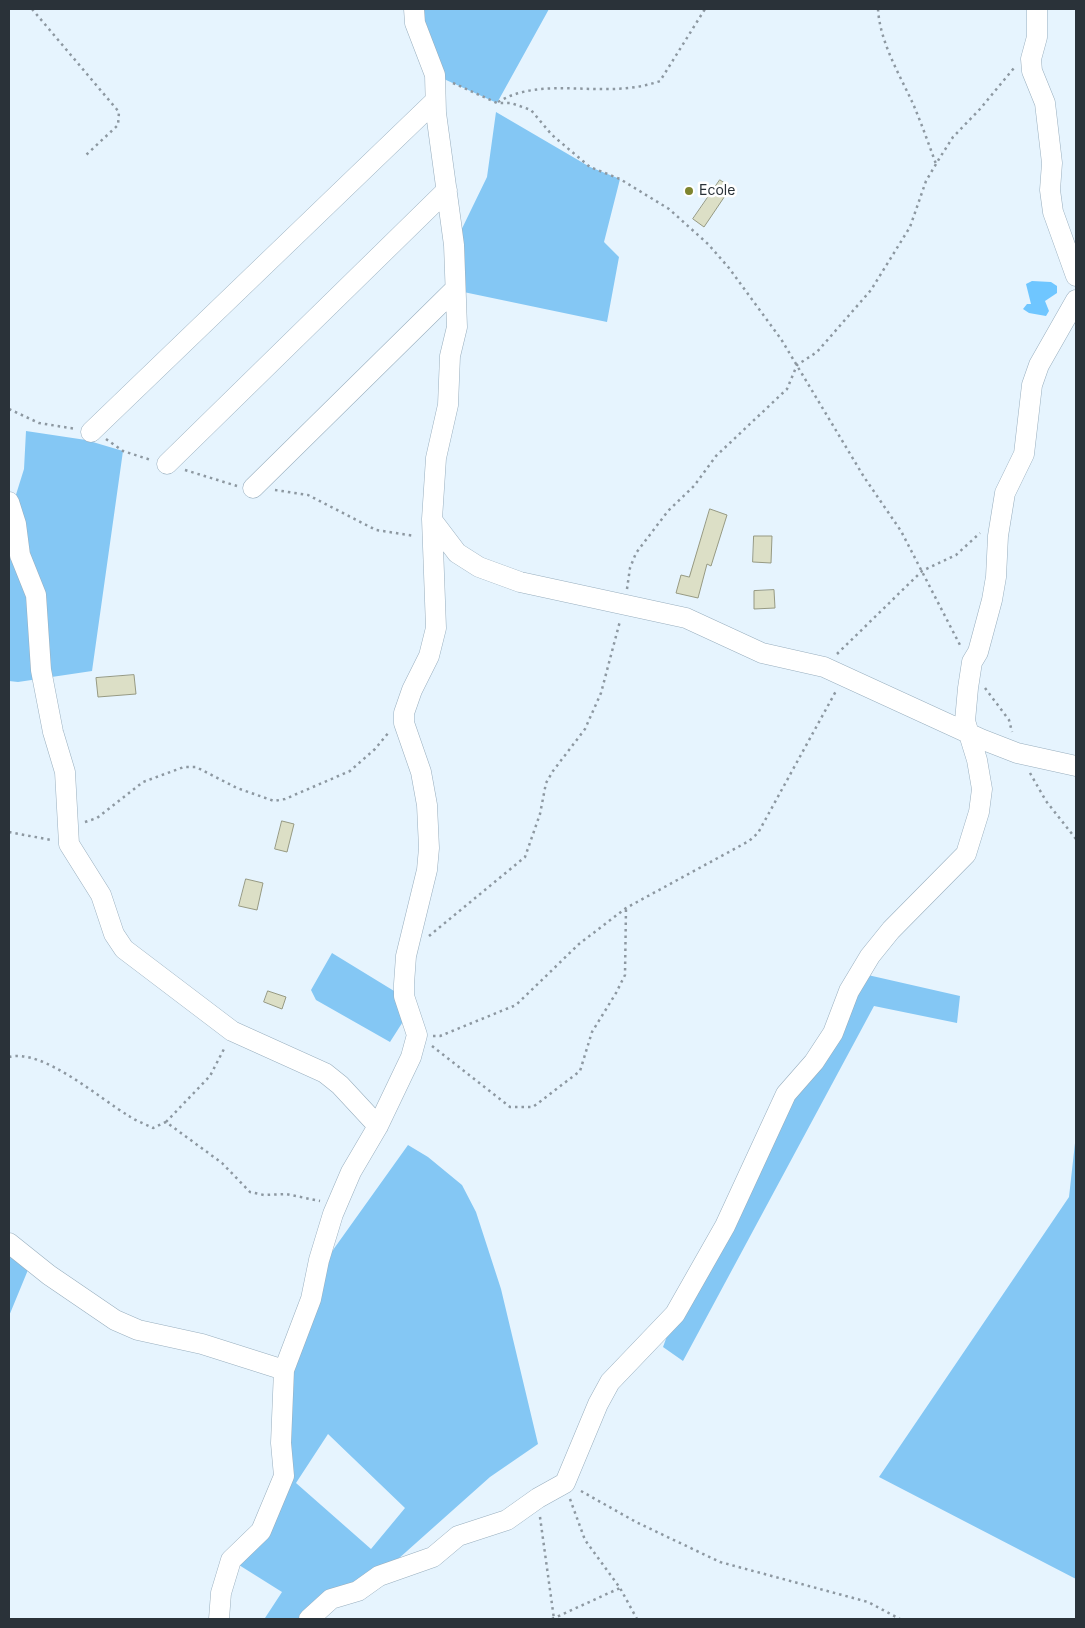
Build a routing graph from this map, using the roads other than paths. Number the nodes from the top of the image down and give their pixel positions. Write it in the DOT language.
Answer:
graph roads {
  1 [pos="414,9"];
  2 [pos="1037,9"];
  3 [pos="435,101"];
  4 [pos="447,190"];
  5 [pos="1076,276"];
  6 [pos="454,290"];
  7 [pos="1076,300"];
  8 [pos="91,432"];
  9 [pos="167,464"];
  10 [pos="253,488"];
  11 [pos="9,502"];
  12 [pos="433,529"];
  13 [pos="968,734"];
  14 [pos="1076,766"];
  15 [pos="378,1126"];
  16 [pos="9,1243"];
  17 [pos="284,1370"];
  18 [pos="219,1619"];
  19 [pos="309,1619"];
  1 -- 3 [label="street"];
  2 -- 5 [label="street"];
  3 -- 4 [label="street"];
  3 -- 8 [label="street"];
  4 -- 6 [label="street"];
  4 -- 9 [label="street"];
  6 -- 10 [label="street"];
  6 -- 12 [label="street"];
  7 -- 13 [label="street"];
  11 -- 15 [label="street"];
  12 -- 13 [label="street"];
  12 -- 15 [label="street"];
  13 -- 14 [label="street"];
  13 -- 19 [label="street"];
  15 -- 17 [label="street"];
  16 -- 17 [label="street"];
  17 -- 18 [label="street"];
}
